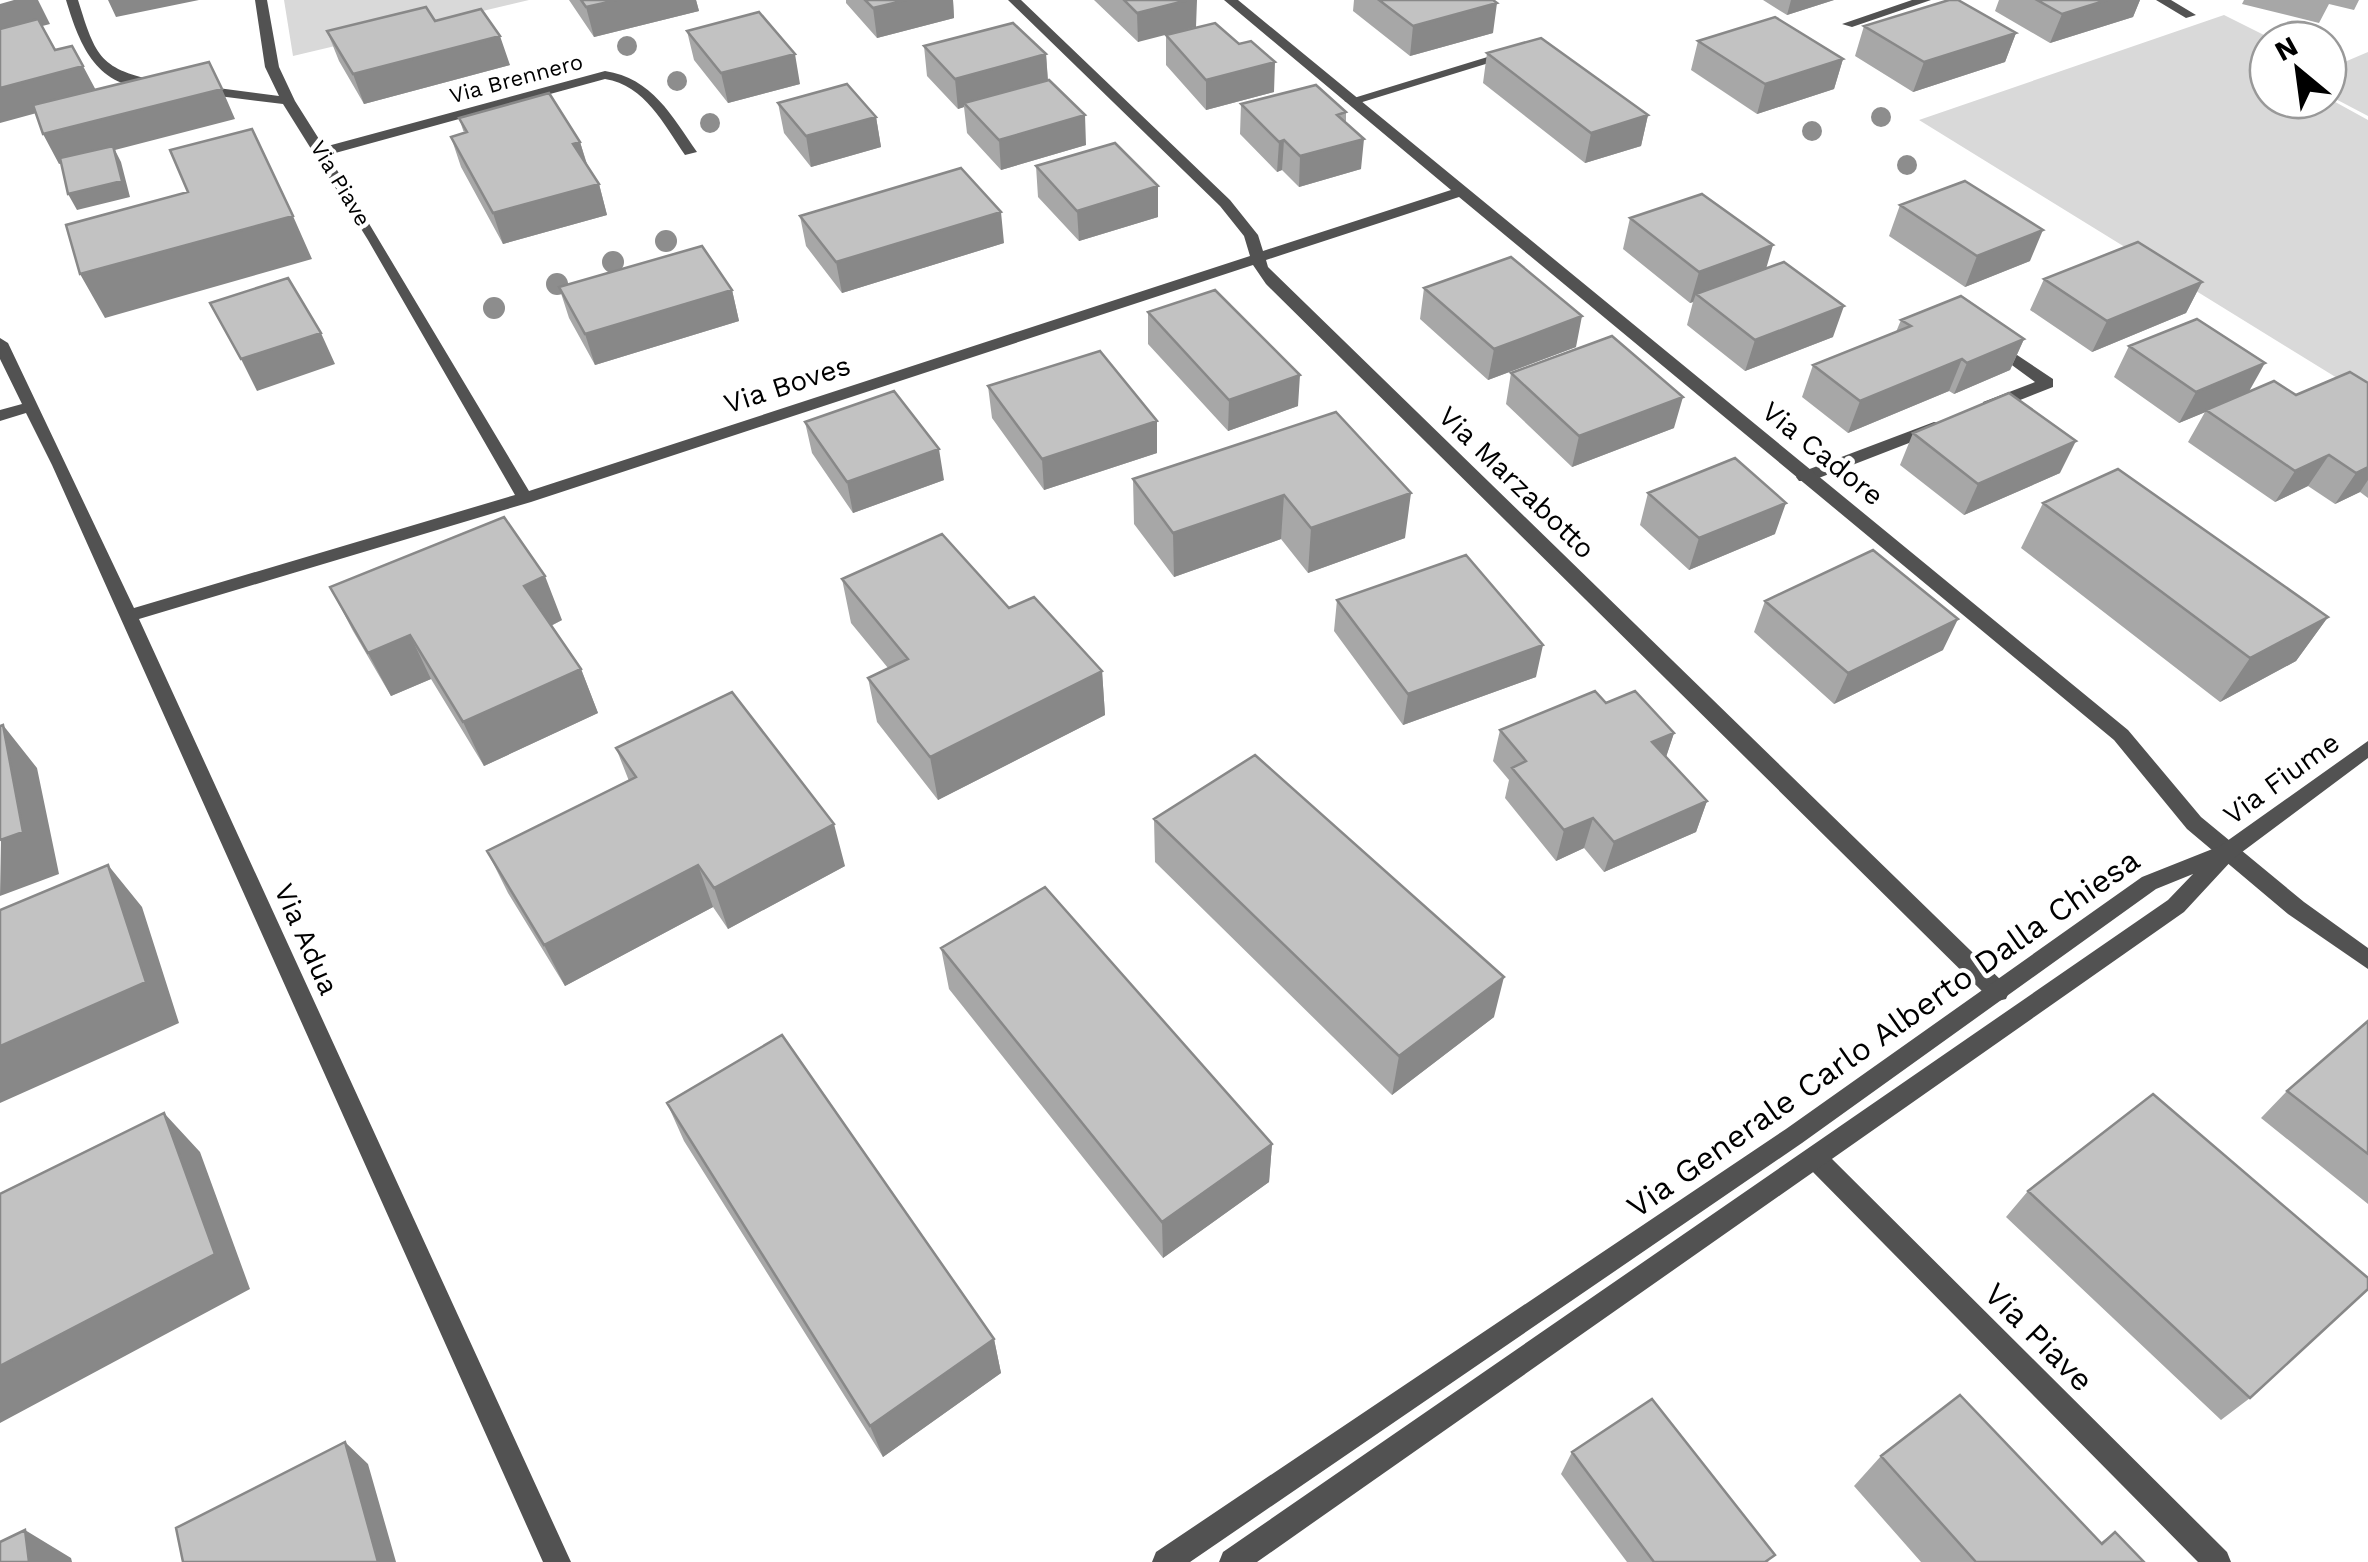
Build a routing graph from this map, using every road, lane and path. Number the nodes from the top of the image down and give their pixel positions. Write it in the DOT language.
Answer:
graph roads {
  1 [pos="72,0"];
  2 [pos="261,0"];
  3 [pos="1014,0"];
  4 [pos="1230,0"];
  5 [pos="1925,0"];
  6 [pos="2162,0"];
  7 [pos="2190,15"];
  8 [pos="1848,24"];
  9 [pos="1533,48"];
  10 [pos="288,101"];
  11 [pos="1351,101"];
  12 [pos="322,152"];
  13 [pos="690,152"];
  14 [pos="1460,192"];
  15 [pos="1258,259"];
  16 [pos="1974,331"];
  17 [pos="0,342"];
  18 [pos="31,406"];
  19 [pos="1973,412"];
  20 [pos="0,416"];
  21 [pos="1954,419"];
  22 [pos="1805,477"];
  23 [pos="524,498"];
  24 [pos="128,616"];
  25 [pos="2368,748"];
  26 [pos="2227,852"];
  27 [pos="2368,960"];
  28 [pos="1998,992"];
  29 [pos="1815,1158"];
  30 [pos="558,1562"];
  31 [pos="1166,1562"];
  32 [pos="1233,1562"];
  33 [pos="2217,1562"];
  1 -- 10 [label="street"];
  2 -- 10 [label="street, Via Piave"];
  3 -- 15 [label="street, Via Marzabotto"];
  4 -- 11 [label="street, Via Cadore"];
  5 -- 8 [label="street"];
  6 -- 7 [label="street"];
  9 -- 11 [label="street"];
  10 -- 12 [label="street, Via Piave"];
  11 -- 14 [label="street, Via Cadore"];
  12 -- 13 [label="street, Via Brennero"];
  12 -- 23 [label="street, Via Piave"];
  14 -- 15 [label="street, Via Boves"];
  14 -- 22 [label="street, Via Cadore"];
  15 -- 23 [label="street, Via Boves"];
  15 -- 28 [label="street, Via Marzabotto"];
  16 -- 19 [label="street"];
  17 -- 18 [label="street, Via Adua"];
  18 -- 20 [label="street"];
  18 -- 24 [label="street, Via Adua"];
  21 -- 22 [label="street"];
  22 -- 26 [label="street, Via Cadore"];
  23 -- 24 [label="street, Via Boves"];
  24 -- 30 [label="street, Via Adua"];
  25 -- 26 [label="street, Via Fiume"];
  26 -- 27 [label="street, Via Cadore"];
  26 -- 28 [label="street, Via Generale Carlo Alberto Dalla Chiesa"];
  26 -- 29 [label="street"];
  28 -- 31 [label="street, Via Generale Carlo Alberto Dalla Chiesa"];
  29 -- 32 [label="street"];
  29 -- 33 [label="street, Via Piave"];
}
